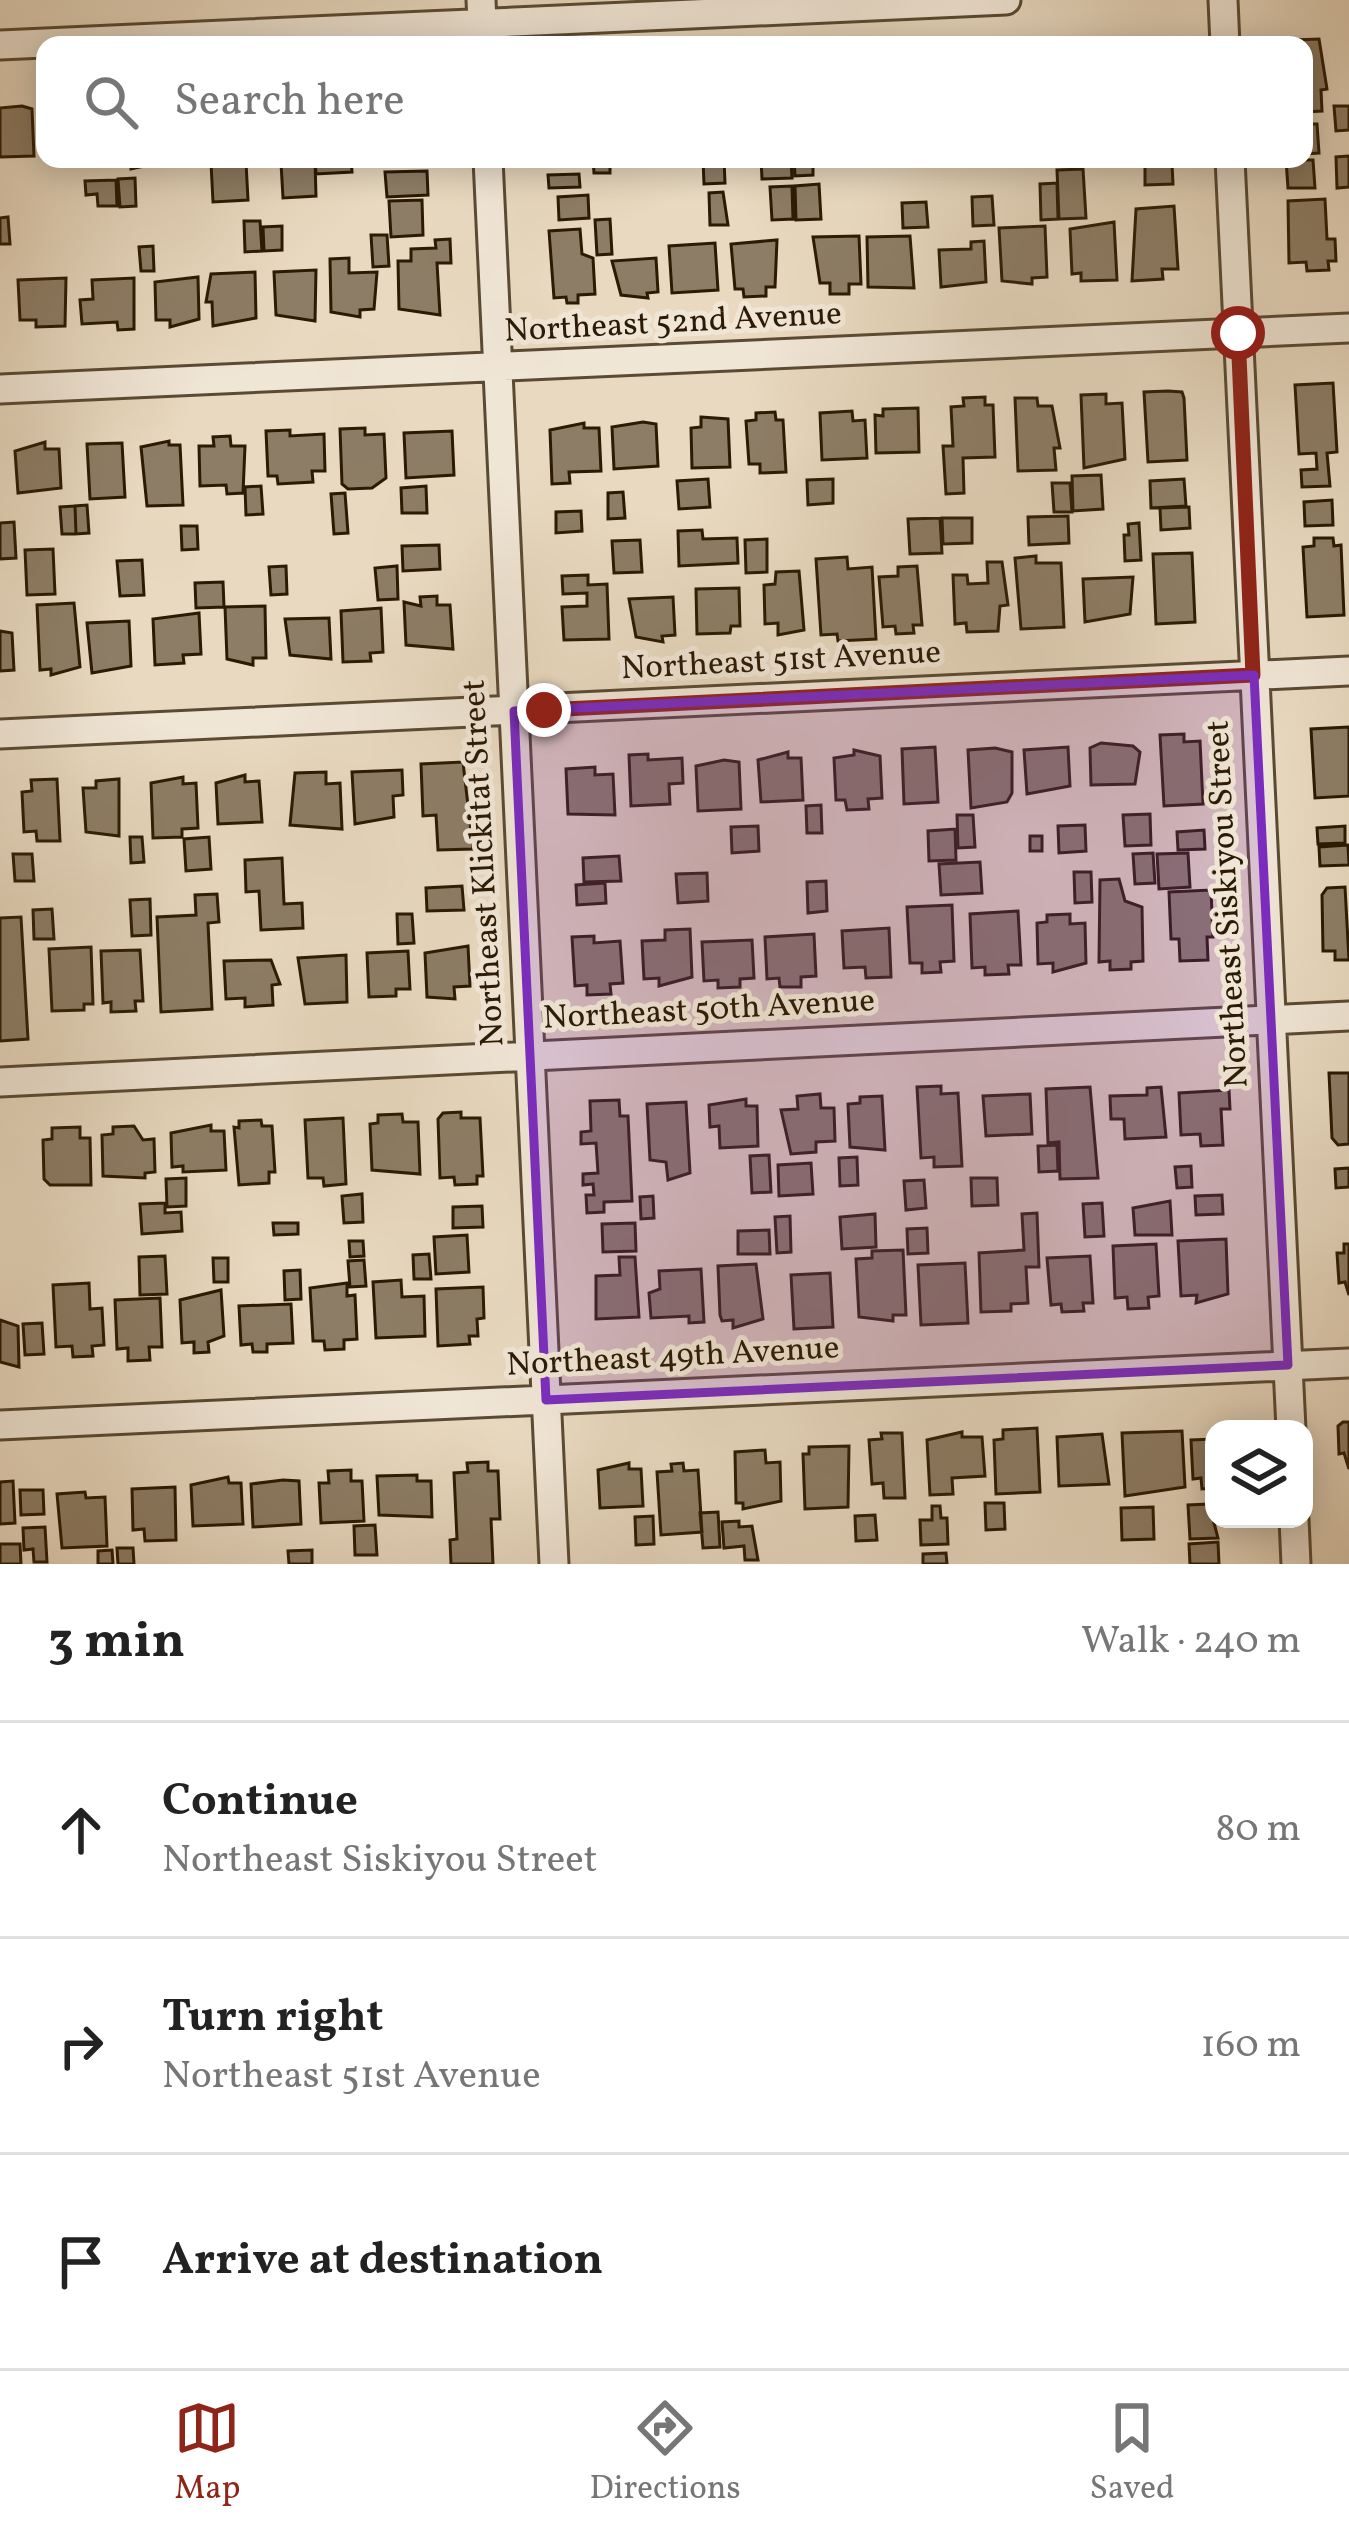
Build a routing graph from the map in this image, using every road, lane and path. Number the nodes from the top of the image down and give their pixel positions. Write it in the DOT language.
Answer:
graph roads {
  1 [pos="1006,0"];
  2 [pos="1223,0"];
  3 [pos="482,23"];
  4 [pos="197,36"];
  5 [pos="1225,36"];
  6 [pos="36,43"];
  7 [pos="0,45"];
  8 [pos="488,168"];
  9 [pos="1230,168"];
  10 [pos="1349,328"];
  11 [pos="1238,333"];
  12 [pos="498,368"];
  13 [pos="0,389"];
  14 [pos="1349,671"];
  15 [pos="1253,675"];
  16 [pos="514,711"];
  17 [pos="0,734"];
  18 [pos="1349,1016"];
  19 [pos="1271,1020"];
  20 [pos="530,1055"];
  21 [pos="0,1082"];
  22 [pos="1349,1363"];
  23 [pos="1288,1365"];
  24 [pos="546,1400"];
  25 [pos="1291,1420"];
  26 [pos="0,1426"];
  27 [pos="1294,1528"];
  28 [pos="554,1564"];
  29 [pos="1296,1564"];
  1 -- 3 [label="street"];
  2 -- 5 [label="street"];
  3 -- 4 [label="street"];
  6 -- 7 [label="street"];
  8 -- 12 [label="street, Northeast Klickitat Street"];
  9 -- 11 [label="street, Northeast Siskiyou Street"];
  10 -- 11 [label="street, Northeast 52nd Avenue"];
  11 -- 12 [label="street, Northeast 52nd Avenue"];
  11 -- 15 [label="street, Northeast Siskiyou Street"];
  12 -- 13 [label="street, Northeast 52nd Avenue"];
  12 -- 16 [label="street, Northeast Klickitat Street"];
  14 -- 15 [label="street, Northeast 51st Avenue"];
  15 -- 16 [label="street, Northeast 51st Avenue"];
  15 -- 19 [label="street, Northeast Siskiyou Street"];
  16 -- 17 [label="street, Northeast 51st Avenue"];
  16 -- 20 [label="street, Northeast Klickitat Street"];
  18 -- 19 [label="street, Northeast 50th Avenue"];
  19 -- 20 [label="street, Northeast 50th Avenue"];
  19 -- 23 [label="street, Northeast Siskiyou Street"];
  20 -- 21 [label="street, Northeast 50th Avenue"];
  20 -- 24 [label="street, Northeast Klickitat Street"];
  22 -- 23 [label="street, Northeast 49th Avenue"];
  23 -- 24 [label="street, Northeast 49th Avenue"];
  23 -- 25 [label="street, Northeast Siskiyou Street"];
  24 -- 26 [label="street, Northeast 49th Avenue"];
  24 -- 28 [label="street, Northeast Klickitat Street"];
  27 -- 29 [label="street"];
}
